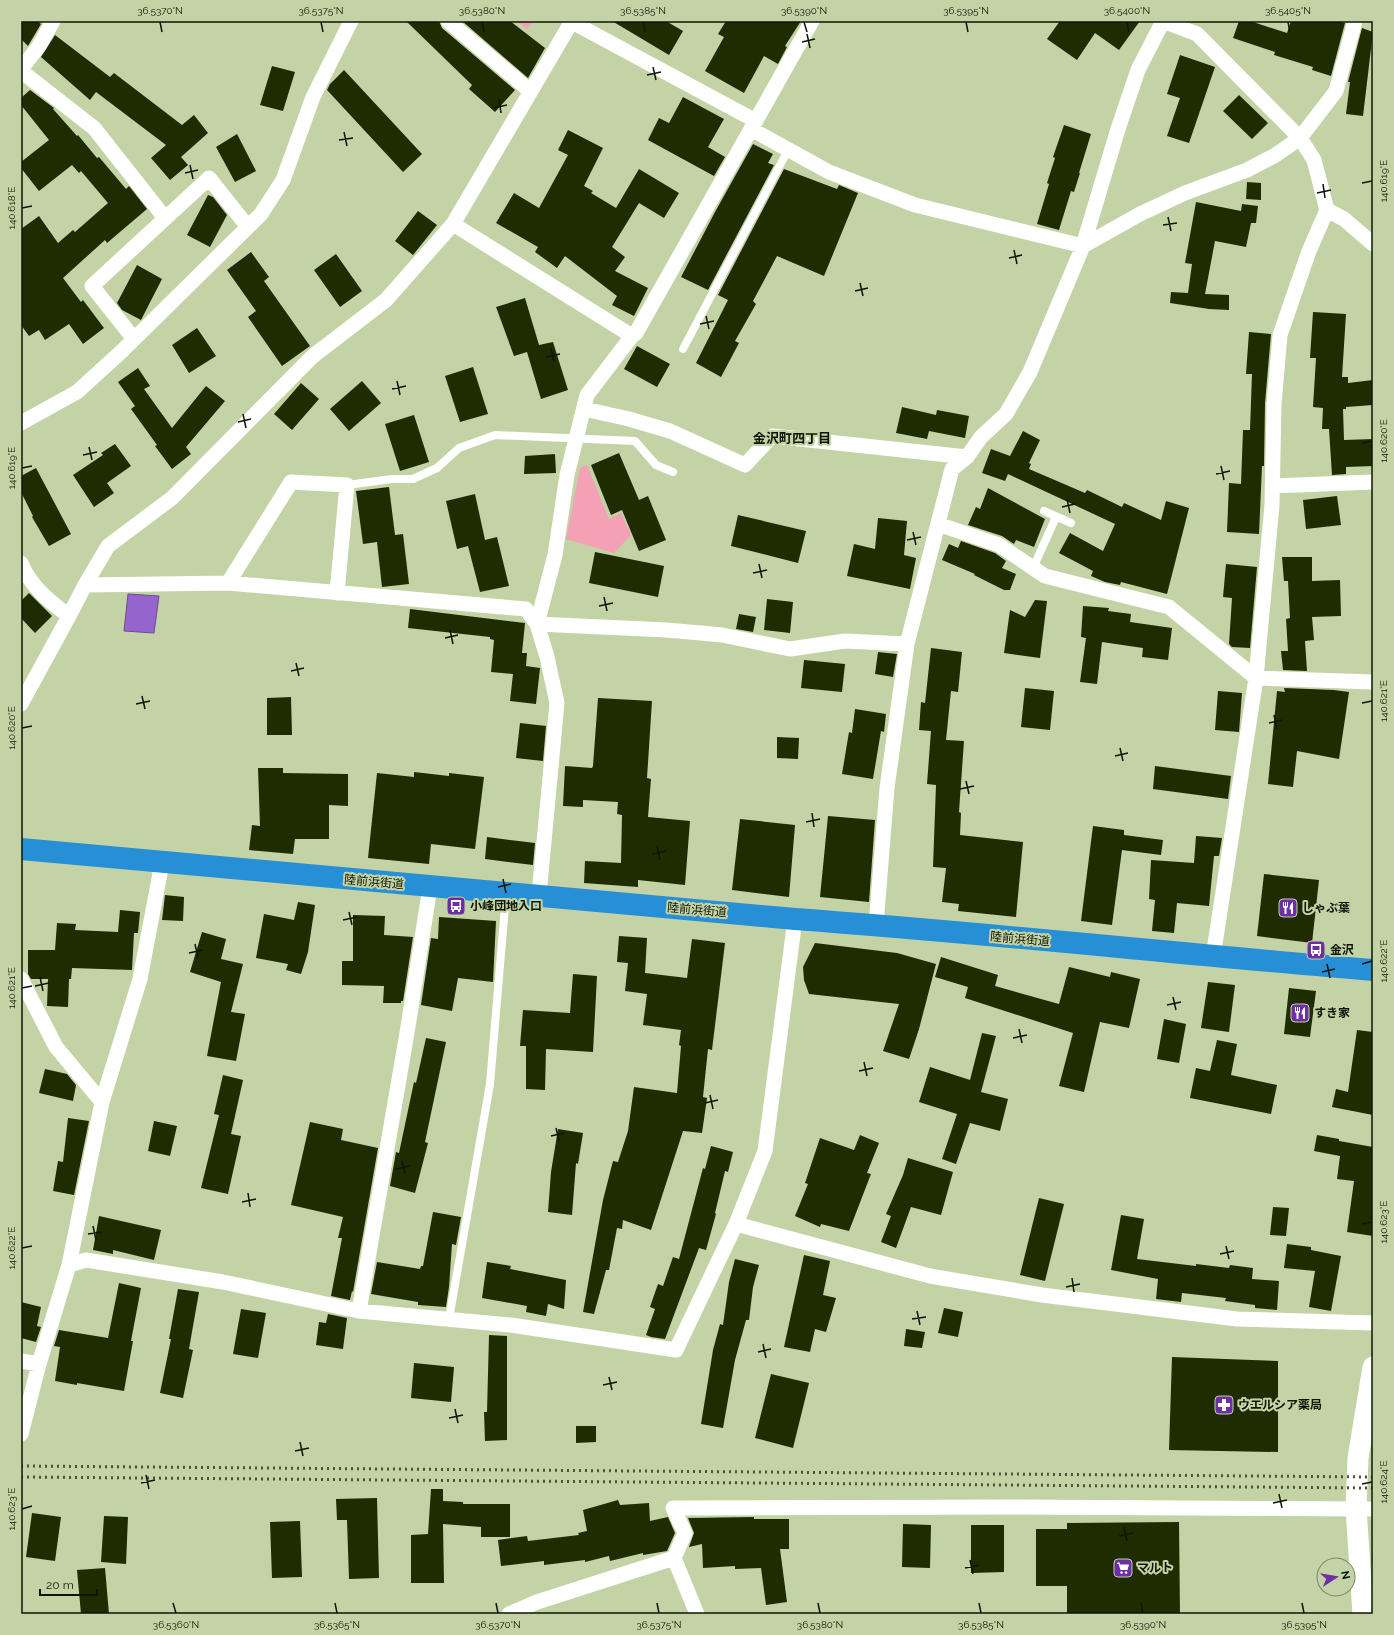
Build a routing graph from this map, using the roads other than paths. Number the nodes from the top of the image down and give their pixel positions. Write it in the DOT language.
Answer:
graph roads {
  1 [pos="53,21"];
  2 [pos="351,21"];
  3 [pos="448,21"];
  4 [pos="572,21"];
  5 [pos="812,21"];
  6 [pos="1163,21"];
  7 [pos="1355,21"];
  8 [pos="1199,28"];
  9 [pos="21,70"];
  10 [pos="530,91"];
  11 [pos="754,125"];
  12 [pos="1300,138"];
  13 [pos="788,150"];
  14 [pos="1327,210"];
  15 [pos="165,218"];
  16 [pos="453,224"];
  17 [pos="248,227"];
  18 [pos="1373,244"];
  19 [pos="1083,246"];
  20 [pos="632,336"];
  21 [pos="134,339"];
  22 [pos="683,349"];
  23 [pos="584,410"];
  24 [pos="21,423"];
  25 [pos="576,438"];
  26 [pos="967,457"];
  27 [pos="673,472"];
  28 [pos="1373,482"];
  29 [pos="347,485"];
  30 [pos="1272,486"];
  31 [pos="1044,511"];
  32 [pos="1056,517"];
  33 [pos="938,524"];
  34 [pos="1071,524"];
  35 [pos="21,563"];
  36 [pos="1033,568"];
  37 [pos="228,583"];
  38 [pos="85,585"];
  39 [pos="337,593"];
  40 [pos="69,616"];
  41 [pos="537,624"];
  42 [pos="907,644"];
  43 [pos="1256,678"];
  44 [pos="1373,682"];
  45 [pos="21,704"];
  46 [pos="21,849"];
  47 [pos="162,862"];
  48 [pos="430,887"];
  49 [pos="506,893"];
  50 [pos="539,895"];
  51 [pos="795,919"];
  52 [pos="876,925"];
  53 [pos="1213,957"];
  54 [pos="1373,970"];
  55 [pos="21,979"];
  56 [pos="102,1102"];
  57 [pos="736,1224"];
  58 [pos="69,1265"];
  59 [pos="359,1311"];
  60 [pos="449,1319"];
  61 [pos="1373,1323"];
  62 [pos="21,1361"];
  63 [pos="39,1364"];
  64 [pos="1373,1367"];
  65 [pos="1369,1421"];
  66 [pos="21,1434"];
  67 [pos="1365,1508"];
  68 [pos="674,1558"];
  69 [pos="509,1614"];
  70 [pos="697,1614"];
  71 [pos="1363,1614"];
  1 -- 9 [label="street"];
  2 -- 17 [label="street"];
  3 -- 10 [label="street"];
  4 -- 10 [label="street"];
  4 -- 11 [label="street"];
  5 -- 11 [label="street"];
  6 -- 8 [label="street"];
  6 -- 19 [label="street"];
  7 -- 12 [label="street"];
  8 -- 12 [label="street"];
  9 -- 15 [label="street"];
  10 -- 16 [label="street"];
  11 -- 13 [label="street"];
  11 -- 20 [label="street"];
  12 -- 14 [label="street"];
  12 -- 19 [label="street"];
  13 -- 19 [label="street"];
  13 -- 22 [label="lane"];
  14 -- 18 [label="street"];
  14 -- 30 [label="street"];
  15 -- 17 [label="street"];
  15 -- 21 [label="street"];
  16 -- 20 [label="street"];
  16 -- 38 [label="street"];
  17 -- 21 [label="street"];
  19 -- 26 [label="street"];
  20 -- 23 [label="street"];
  21 -- 24 [label="street"];
  23 -- 25 [label="street"];
  23 -- 26 [label="street"];
  25 -- 27 [label="lane"];
  25 -- 29 [label="lane"];
  25 -- 41 [label="street"];
  26 -- 33 [label="street"];
  28 -- 30 [label="street"];
  29 -- 37 [label="street"];
  29 -- 39 [label="street"];
  30 -- 43 [label="street"];
  31 -- 32 [label="lane"];
  32 -- 34 [label="lane"];
  32 -- 36 [label="lane"];
  33 -- 36 [label="street"];
  33 -- 42 [label="street"];
  35 -- 40 [label="street"];
  36 -- 43 [label="street"];
  37 -- 38 [label="street"];
  37 -- 39 [label="street"];
  38 -- 40 [label="street"];
  39 -- 41 [label="street"];
  40 -- 45 [label="street"];
  41 -- 42 [label="street"];
  41 -- 50 [label="street"];
  42 -- 52 [label="street"];
  43 -- 44 [label="street"];
  43 -- 53 [label="street"];
  46 -- 47 [label="highway, 陸前浜街道"];
  47 -- 48 [label="highway, 陸前浜街道"];
  47 -- 56 [label="street"];
  48 -- 49 [label="highway, 陸前浜街道"];
  48 -- 59 [label="street"];
  49 -- 50 [label="highway, 陸前浜街道"];
  49 -- 60 [label="lane"];
  50 -- 51 [label="highway, 陸前浜街道"];
  51 -- 52 [label="highway, 陸前浜街道"];
  51 -- 57 [label="street"];
  52 -- 53 [label="highway, 陸前浜街道"];
  53 -- 54 [label="highway, 陸前浜街道"];
  55 -- 56 [label="street"];
  56 -- 58 [label="street"];
  57 -- 60 [label="street"];
  57 -- 61 [label="street"];
  58 -- 59 [label="street"];
  58 -- 63 [label="street"];
  59 -- 60 [label="street"];
  62 -- 63 [label="street"];
  63 -- 66 [label="street"];
  64 -- 65 [label="street"];
  65 -- 67 [label="street"];
  67 -- 68 [label="street"];
  67 -- 71 [label="street"];
  68 -- 69 [label="street"];
  68 -- 70 [label="street"];
}
